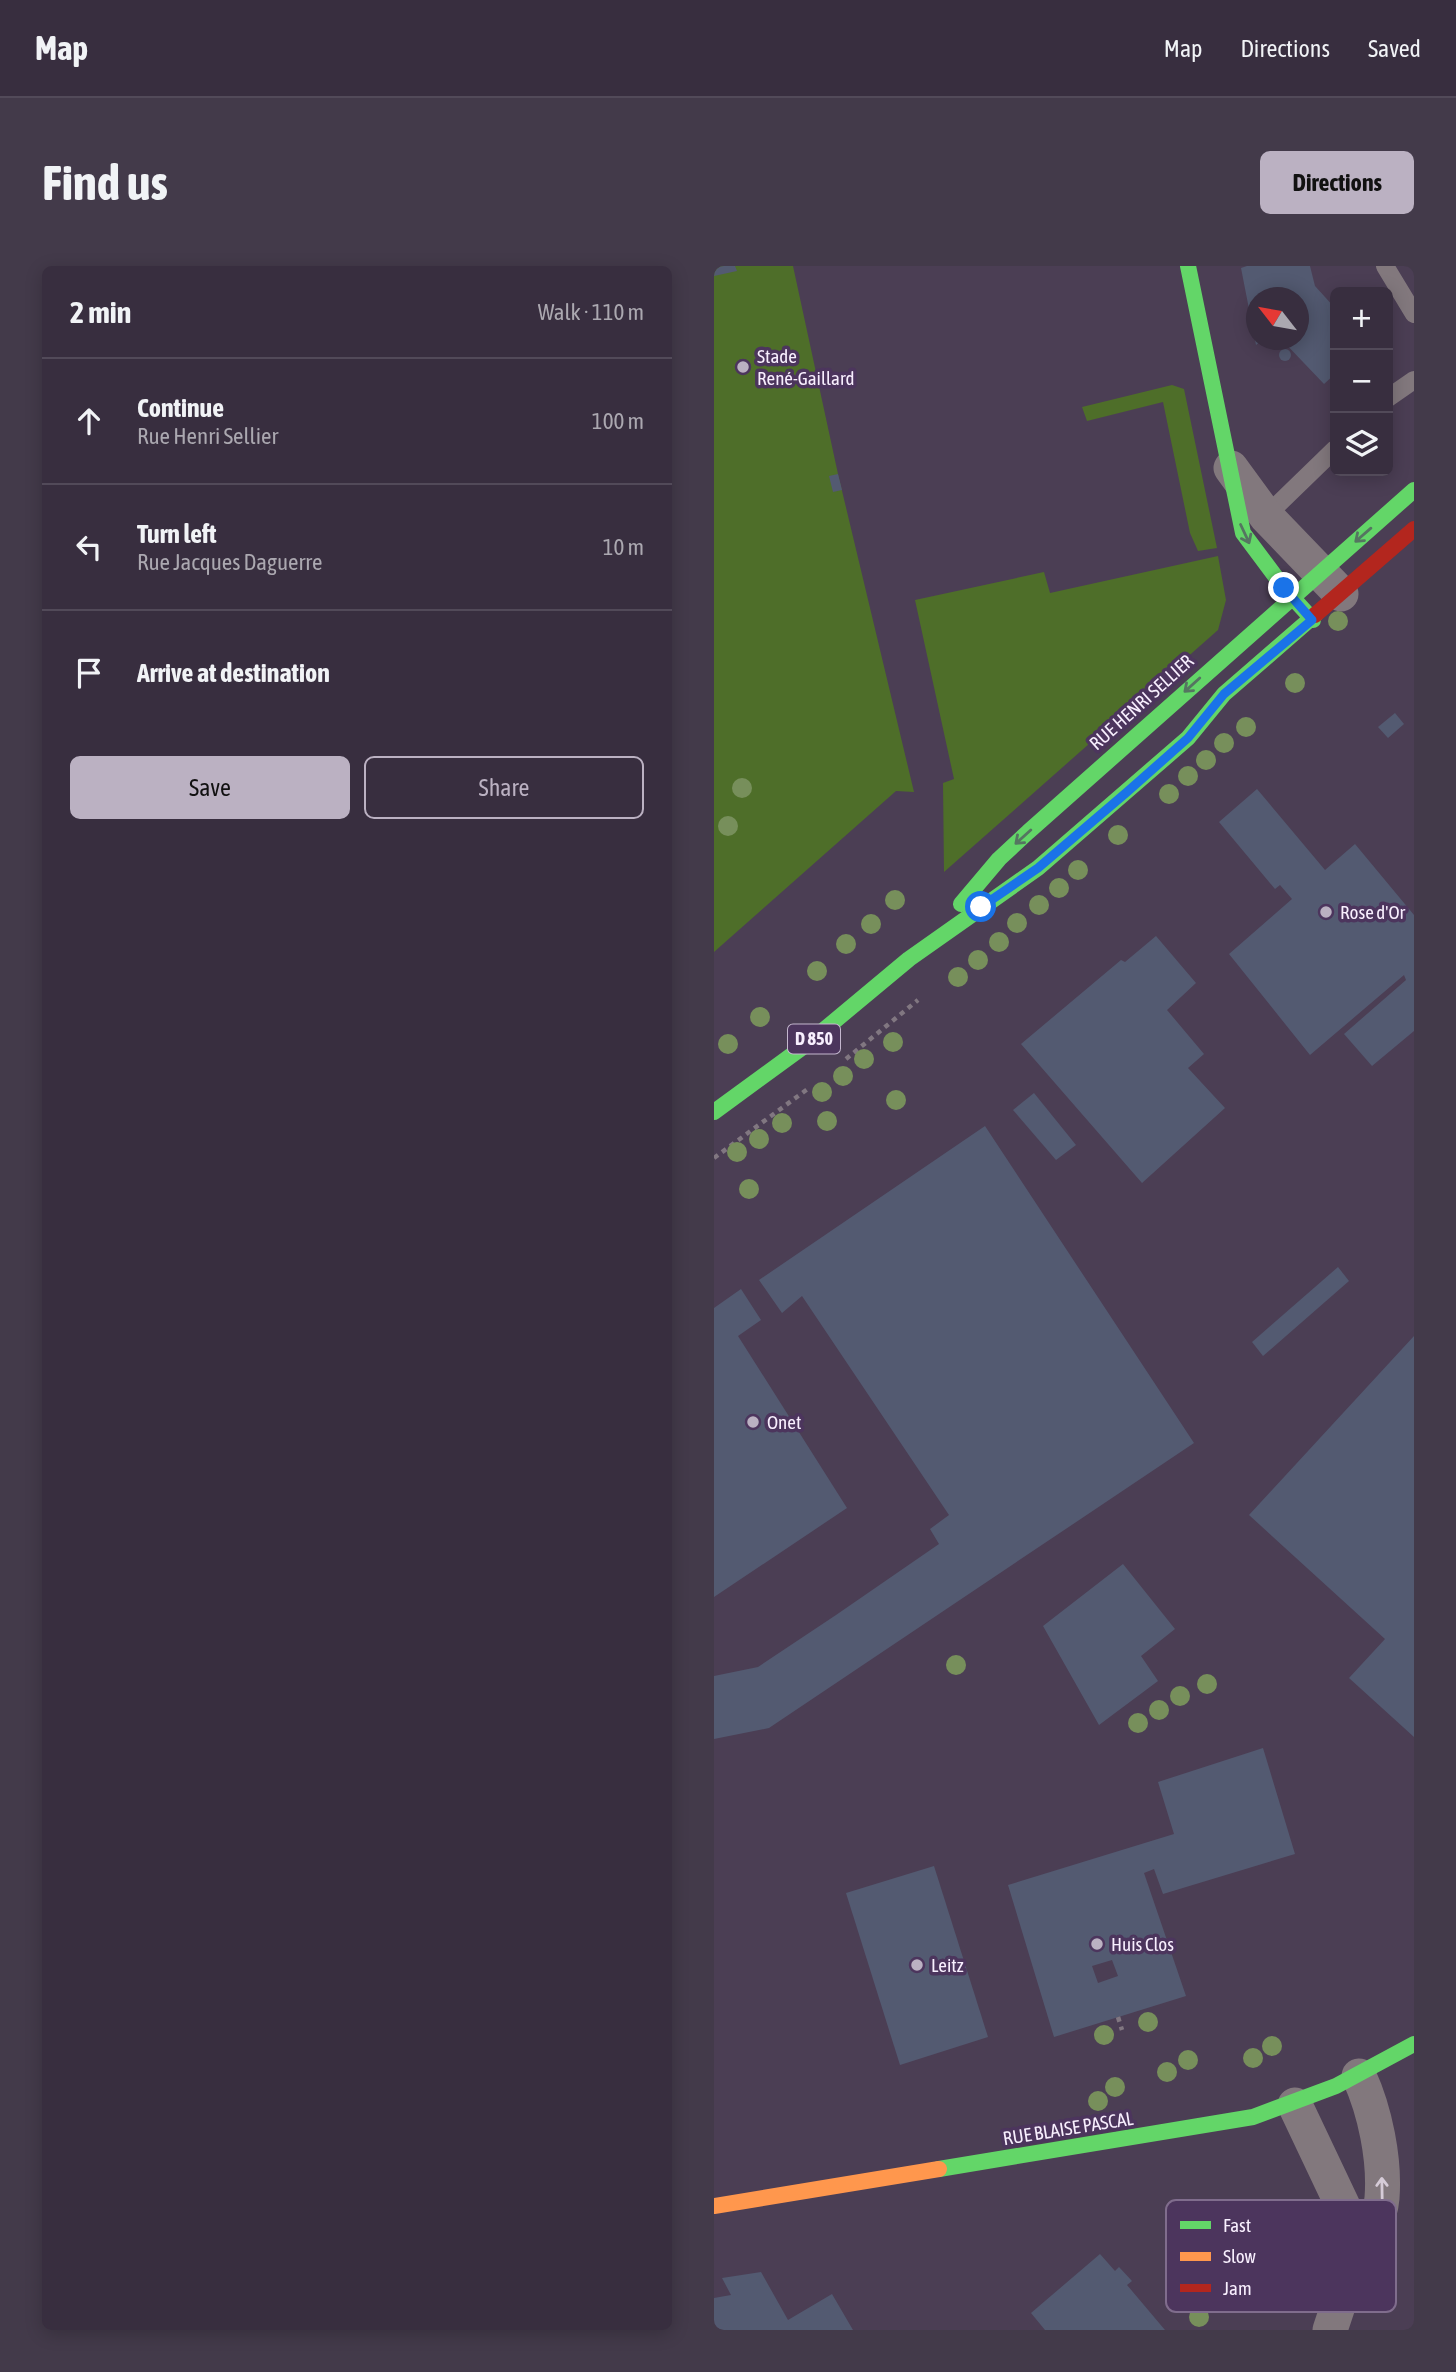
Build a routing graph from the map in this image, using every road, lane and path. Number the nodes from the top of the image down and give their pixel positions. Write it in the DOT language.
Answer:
graph roads {
  1 [pos="1188,266"];
  2 [pos="1385,266"];
  3 [pos="1414,314"];
  4 [pos="1414,380"];
  5 [pos="1393,395"];
  6 [pos="1330,454"];
  7 [pos="1231,468"];
  8 [pos="1414,490"];
  9 [pos="1266,516"];
  10 [pos="1414,529"];
  11 [pos="1331,583"];
  12 [pos="1291,596"];
  13 [pos="1312,620"];
  14 [pos="909,959"];
  15 [pos="714,1112"];
  16 [pos="1118,2017"];
  17 [pos="1122,2030"];
  18 [pos="1414,2044"];
  19 [pos="1359,2076"];
  20 [pos="1295,2105"];
  21 [pos="1340,2200"];
  22 [pos="1382,2200"];
  23 [pos="714,2206"];
  24 [pos="1336,2312"];
  25 [pos="1330,2330"];
  1 -- 7 [label="main road"];
  2 -- 3 [label="lane"];
  4 -- 5 [label="lane"];
  6 -- 9 [label="lane"];
  7 -- 9 [label="street"];
  7 -- 12 [label="main road, one-way"];
  8 -- 11 [label="main road, RUE HENRI SELLIER / D 850, one-way"];
  9 -- 11 [label="street"];
  10 -- 11 [label="main road, RUE HENRI SELLIER / D 850"];
  11 -- 12 [label="main road, RUE HENRI SELLIER / D 850"];
  11 -- 13 [label="main road, RUE HENRI SELLIER / D 850"];
  12 -- 13 [label="main road"];
  12 -- 14 [label="main road, RUE HENRI SELLIER / D 850, one-way"];
  13 -- 14 [label="main road, RUE HENRI SELLIER / D 850"];
  14 -- 15 [label="main road, RUE HENRI SELLIER / D 850"];
  16 -- 17 [label="path"];
  18 -- 19 [label="main road, RUE BLAISE PASCAL"];
  19 -- 20 [label="main road, RUE BLAISE PASCAL"];
  22 -- 19 [label="street, one-way"];
  20 -- 21 [label="street"];
  20 -- 23 [label="main road, RUE BLAISE PASCAL"];
  24 -- 25 [label="street"];
}
